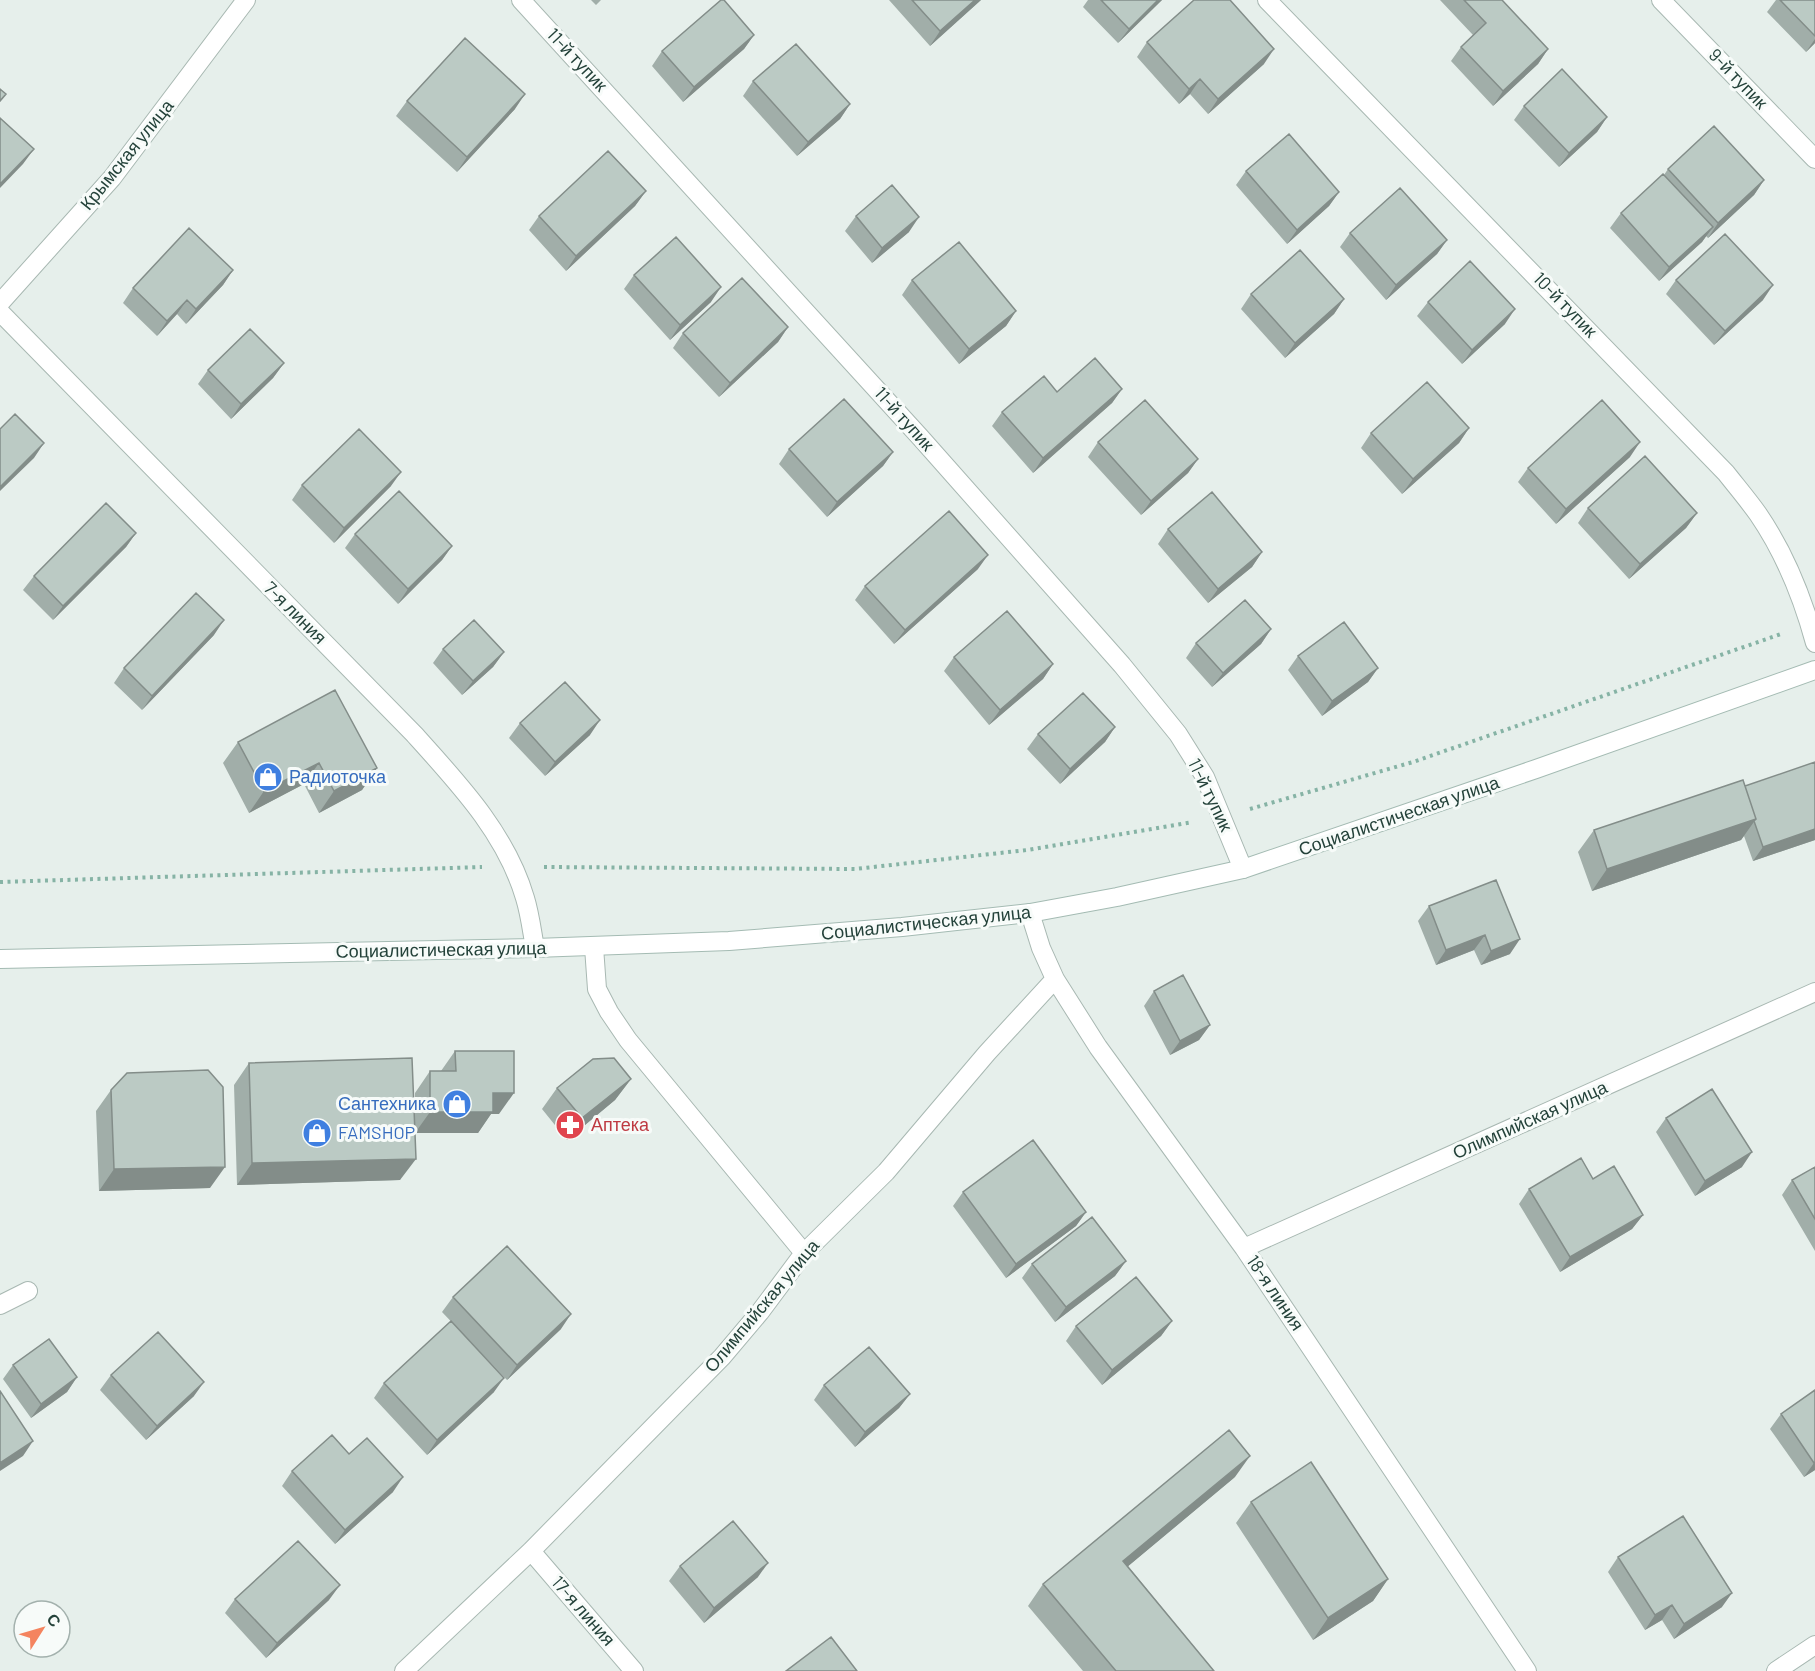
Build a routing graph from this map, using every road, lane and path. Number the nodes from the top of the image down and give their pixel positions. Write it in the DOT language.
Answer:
graph roads {
  1 [pos="246,0"];
  2 [pos="521,0"];
  3 [pos="1267,0"];
  4 [pos="1661,0"];
  5 [pos="1815,159"];
  6 [pos="0,303"];
  7 [pos="0,312"];
  8 [pos="1810,624"];
  9 [pos="1815,643"];
  10 [pos="1815,670"];
  11 [pos="1222,817"];
  12 [pos="513,866"];
  13 [pos="1243,869"];
  14 [pos="0,882"];
  15 [pos="1030,913"];
  16 [pos="594,947"];
  17 [pos="536,948"];
  18 [pos="0,959"];
  19 [pos="1055,979"];
  20 [pos="1815,992"];
  21 [pos="1244,1248"];
  22 [pos="804,1253"];
  23 [pos="28,1291"];
  24 [pos="0,1305"];
  25 [pos="531,1551"];
  26 [pos="1815,1645"];
  27 [pos="404,1671"];
  28 [pos="634,1671"];
  29 [pos="1527,1671"];
  30 [pos="1776,1671"];
  1 -- 6 [label="street, Крымская улица"];
  2 -- 11 [label="street, 11-й тупик"];
  3 -- 8 [label="street, 10-й тупик"];
  4 -- 5 [label="street, 9-й тупик"];
  7 -- 12 [label="street, 7-я линия"];
  8 -- 9 [label="street, 10-й тупик"];
  8 -- 11 [label="path"];
  10 -- 13 [label="street, Социалистическая улица"];
  11 -- 12 [label="path"];
  11 -- 13 [label="street, 11-й тупик"];
  12 -- 14 [label="path"];
  12 -- 17 [label="street, 7-я линия"];
  13 -- 15 [label="street, Социалистическая улица"];
  15 -- 16 [label="street, Социалистическая улица"];
  15 -- 19 [label="street, 18-я линия"];
  16 -- 17 [label="street, Социалистическая улица"];
  16 -- 22 [label="street"];
  17 -- 18 [label="street, Социалистическая улица"];
  19 -- 21 [label="street, 18-я линия"];
  19 -- 22 [label="street, Олимпийская улица"];
  20 -- 21 [label="street, Олимпийская улица"];
  21 -- 29 [label="street, 18-я линия"];
  22 -- 25 [label="street, Олимпийская улица"];
  23 -- 24 [label="street"];
  25 -- 27 [label="street, Олимпийская улица"];
  25 -- 28 [label="street, 17-я линия"];
  26 -- 30 [label="street"];
}
